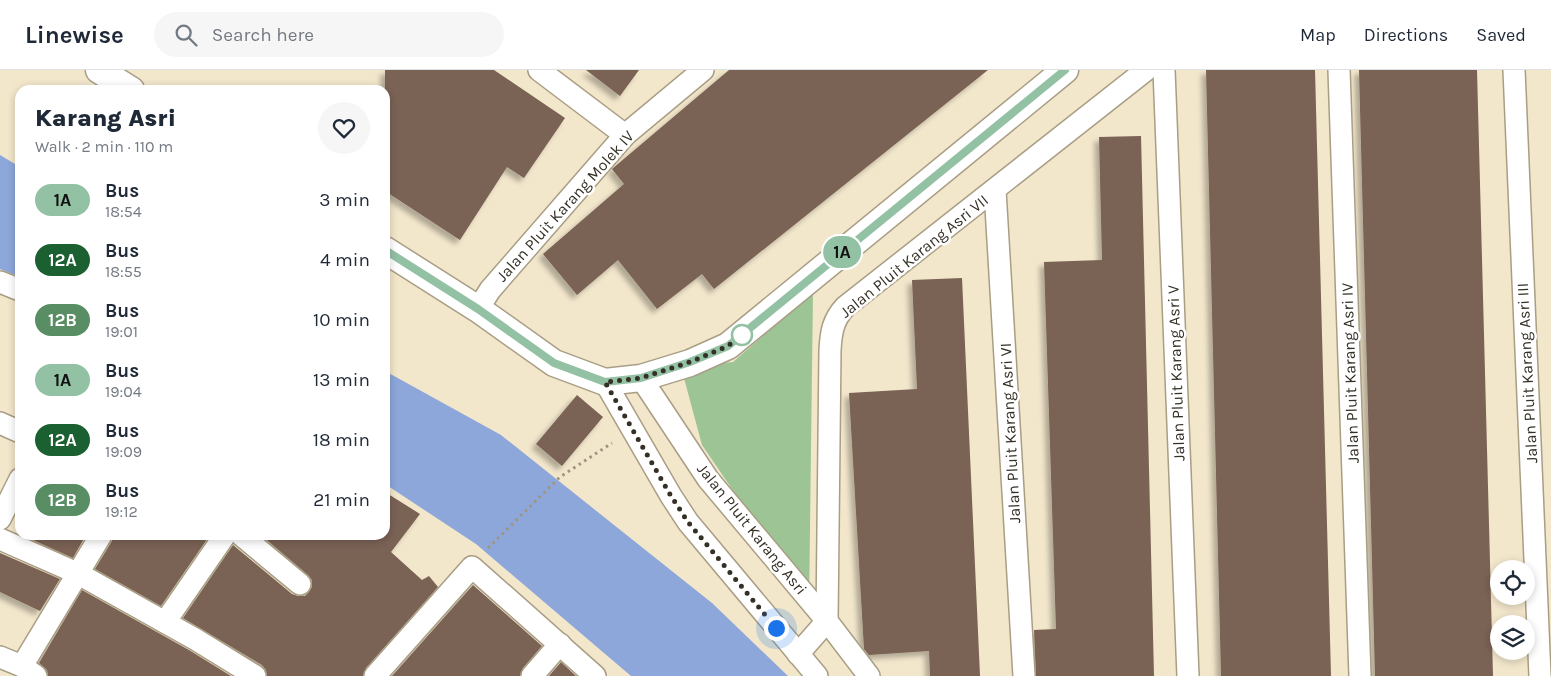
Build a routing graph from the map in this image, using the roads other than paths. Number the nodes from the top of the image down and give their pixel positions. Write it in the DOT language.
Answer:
graph roads {
  1 [pos="100,70"];
  2 [pos="539,70"];
  3 [pos="703,70"];
  4 [pos="1065,70"];
  5 [pos="1146,70"];
  6 [pos="1164,70"];
  7 [pos="1339,70"];
  8 [pos="1514,70"];
  9 [pos="123,85"];
  10 [pos="625,135"];
  11 [pos="995,190"];
  12 [pos="390,253"];
  13 [pos="0,282"];
  14 [pos="15,288"];
  15 [pos="478,309"];
  16 [pos="641,378"];
  17 [pos="605,382"];
  18 [pos="0,423"];
  19 [pos="15,430"];
  20 [pos="15,489"];
  21 [pos="0,518"];
  22 [pos="0,539"];
  23 [pos="98,540"];
  24 [pos="222,540"];
  25 [pos="247,540"];
  26 [pos="77,573"];
  27 [pos="300,584"];
  28 [pos="827,621"];
  29 [pos="165,622"];
  30 [pos="560,644"];
  31 [pos="798,654"];
  32 [pos="0,657"];
  33 [pos="29,671"];
  34 [pos="255,676"];
  35 [pos="375,676"];
  36 [pos="532,676"];
  37 [pos="595,676"];
  38 [pos="818,676"];
  39 [pos="869,676"];
  40 [pos="1024,676"];
  41 [pos="1188,676"];
  42 [pos="1360,676"];
  43 [pos="1540,676"];
  1 -- 9 [label="street"];
  2 -- 10 [label="street"];
  3 -- 10 [label="street, Jalan Pluit Karang Molek IV"];
  4 -- 16 [label="street"];
  5 -- 11 [label="street, Jalan Pluit Karang Asri VII"];
  6 -- 41 [label="street, Jalan Pluit Karang Asri V"];
  7 -- 42 [label="street, Jalan Pluit Karang Asri IV"];
  8 -- 43 [label="street, Jalan Pluit Karang Asri III"];
  10 -- 15 [label="street, Jalan Pluit Karang Molek IV"];
  11 -- 28 [label="street, Jalan Pluit Karang Asri VII"];
  11 -- 40 [label="street, Jalan Pluit Karang Asri VI"];
  12 -- 15 [label="street"];
  13 -- 14 [label="street"];
  15 -- 17 [label="street"];
  16 -- 17 [label="street"];
  16 -- 28 [label="street, Jalan Pluit Karang Asri"];
  17 -- 31 [label="street"];
  18 -- 19 [label="street"];
  20 -- 21 [label="street"];
  22 -- 26 [label="street"];
  23 -- 26 [label="street"];
  24 -- 29 [label="street"];
  25 -- 27 [label="street"];
  26 -- 29 [label="street"];
  26 -- 33 [label="street"];
  28 -- 31 [label="street"];
  28 -- 39 [label="street, Jalan Pluit Karang Asri"];
  29 -- 34 [label="street"];
  30 -- 35 [label="street"];
  30 -- 36 [label="street"];
  30 -- 37 [label="street"];
  31 -- 38 [label="street"];
  32 -- 33 [label="street"];
}
